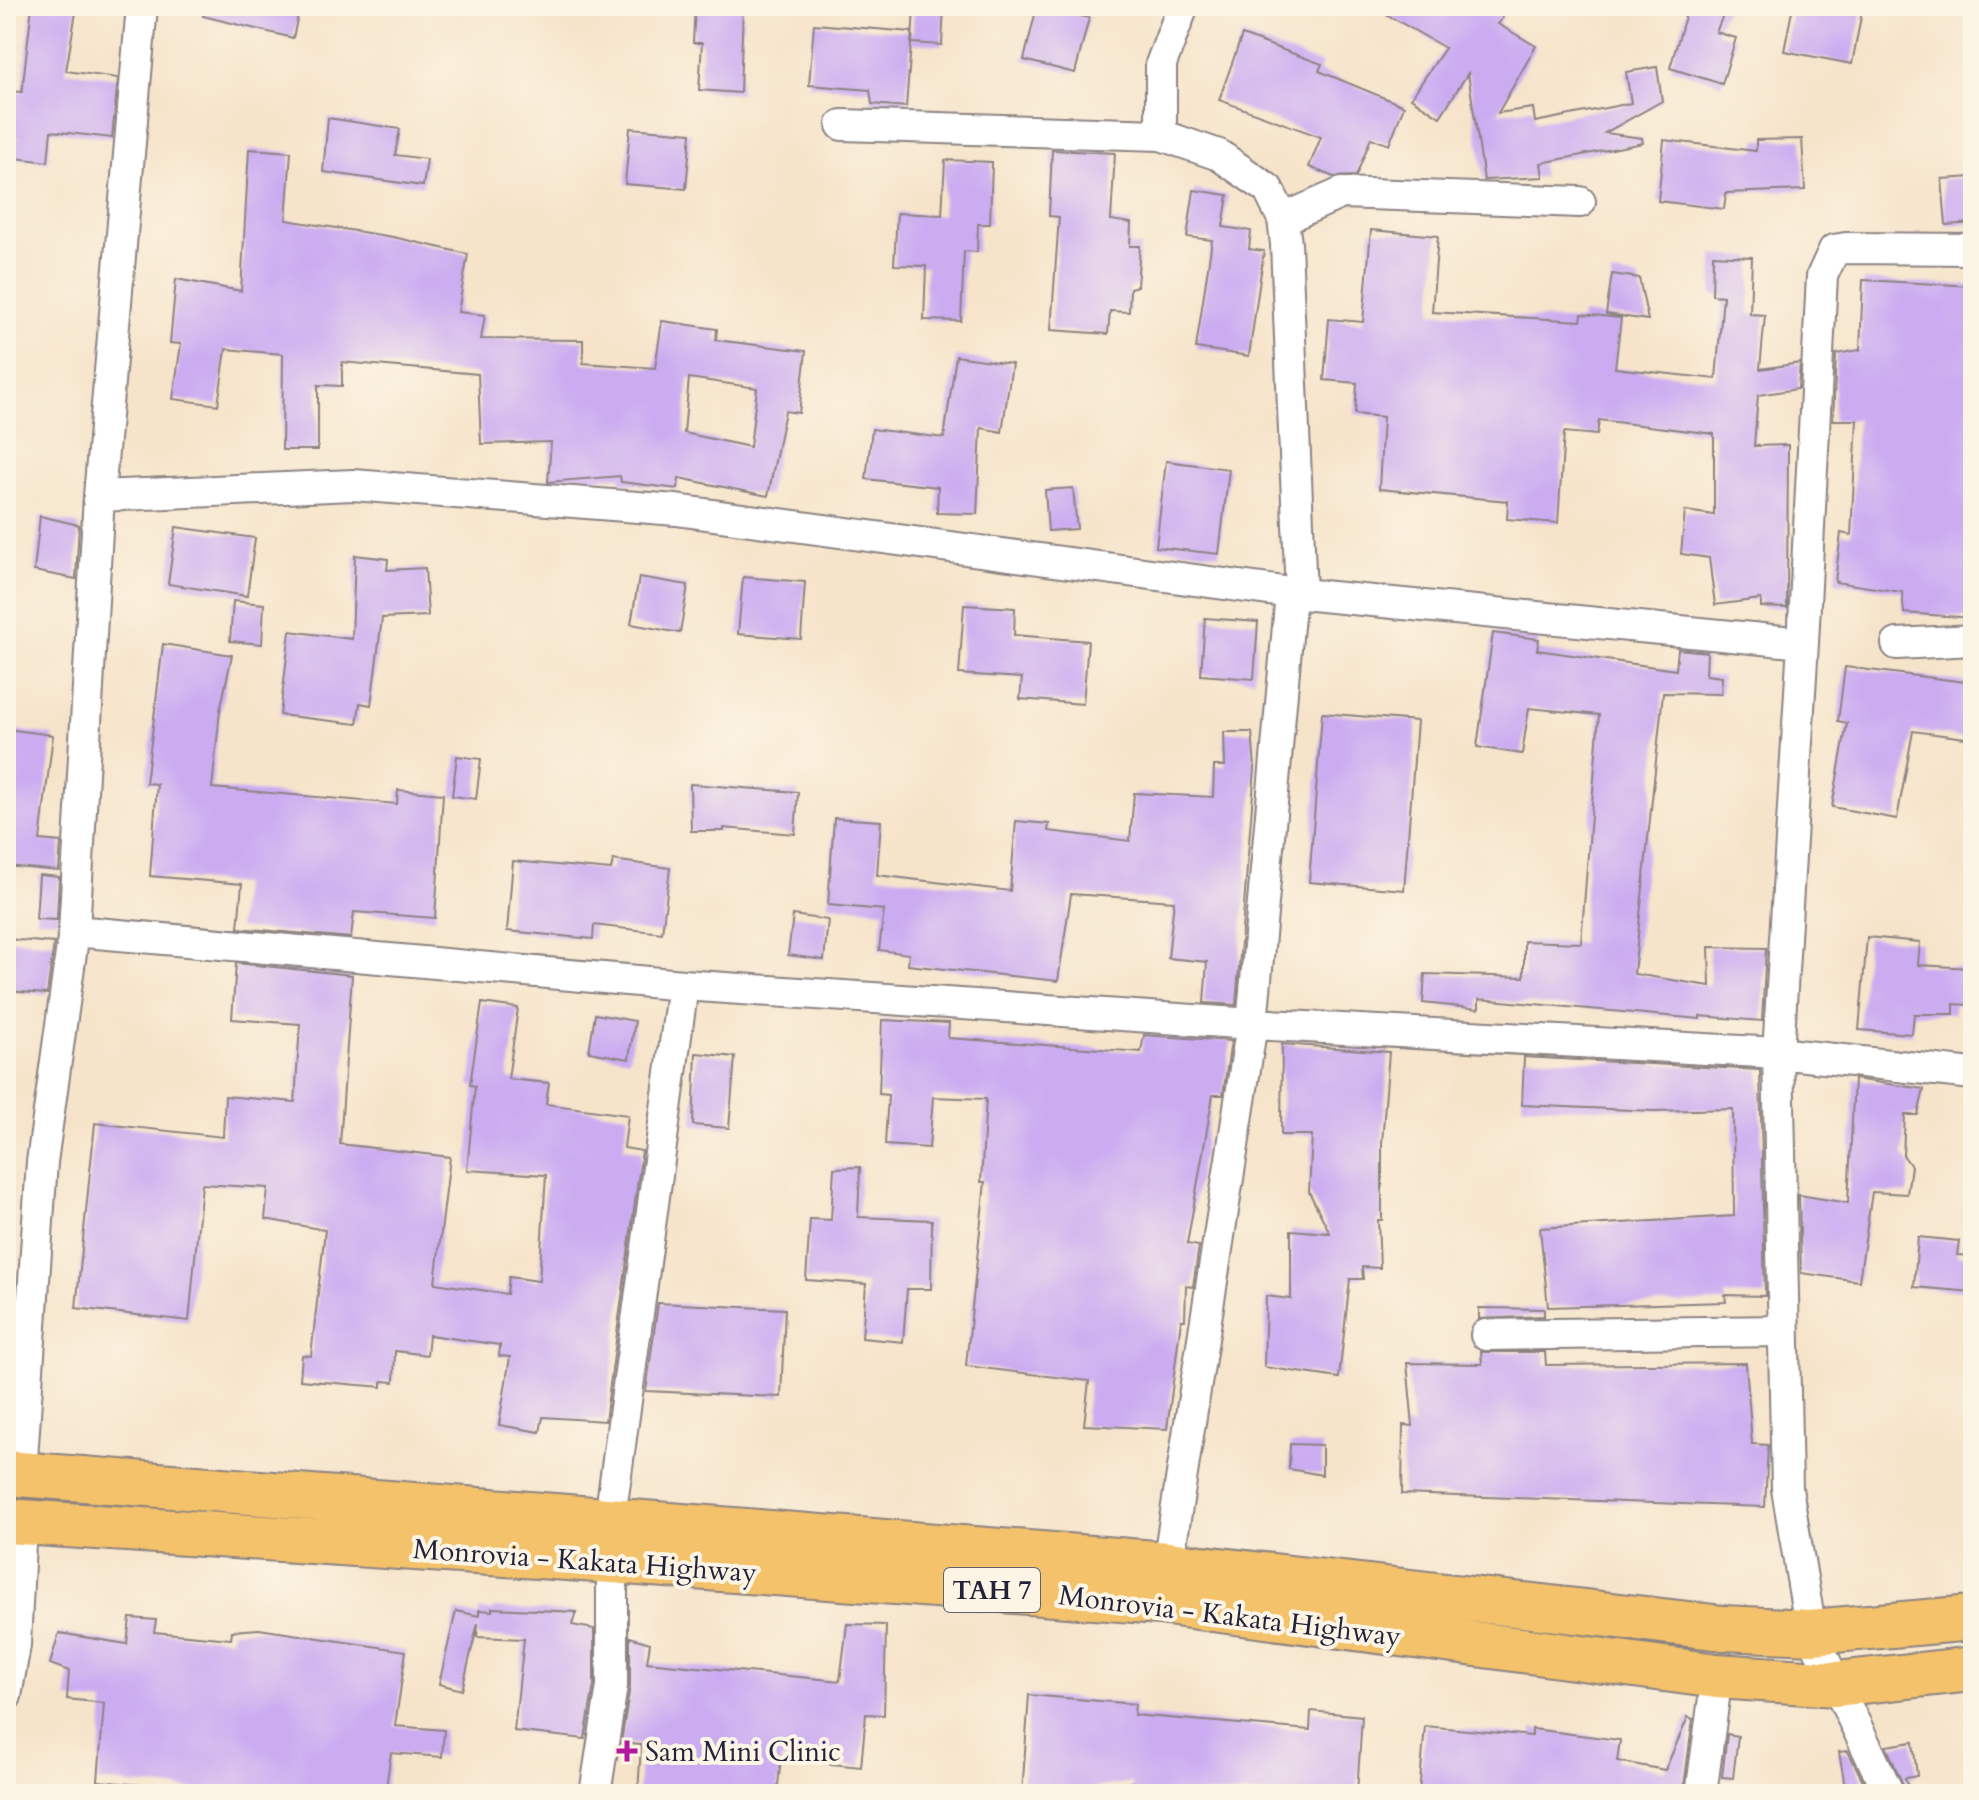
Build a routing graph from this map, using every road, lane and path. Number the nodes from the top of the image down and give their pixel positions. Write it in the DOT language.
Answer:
graph roads {
  1 [pos="142,6"];
  2 [pos="1183,6"];
  3 [pos="842,125"];
  4 [pos="1161,135"];
  5 [pos="1580,202"];
  6 [pos="1283,219"];
  7 [pos="1973,249"];
  8 [pos="99,496"];
  9 [pos="1296,594"];
  10 [pos="1973,640"];
  11 [pos="1803,643"];
  12 [pos="1897,644"];
  13 [pos="74,931"];
  14 [pos="683,985"];
  15 [pos="1252,1024"];
  16 [pos="1778,1053"];
  17 [pos="1973,1074"];
  18 [pos="1783,1331"];
  19 [pos="1486,1335"];
  20 [pos="14,1473"];
  21 [pos="13,1522"];
  22 [pos="611,1540"];
  23 [pos="1168,1564"];
  24 [pos="1973,1618"];
  25 [pos="1811,1632"];
  26 [pos="1973,1669"];
  27 [pos="1717,1676"];
  28 [pos="1836,1684"];
  29 [pos="6,1696"];
  30 [pos="595,1794"];
  31 [pos="1701,1794"];
  32 [pos="1889,1794"];
  1 -- 8 [label="street"];
  2 -- 4 [label="street"];
  3 -- 4 [label="street"];
  4 -- 6 [label="street"];
  5 -- 6 [label="street"];
  6 -- 9 [label="street"];
  7 -- 11 [label="street"];
  8 -- 9 [label="street"];
  8 -- 13 [label="street"];
  9 -- 11 [label="street"];
  9 -- 15 [label="street"];
  10 -- 12 [label="street"];
  11 -- 16 [label="street"];
  13 -- 14 [label="street"];
  13 -- 20 [label="street"];
  14 -- 15 [label="street"];
  14 -- 22 [label="street"];
  15 -- 16 [label="street"];
  15 -- 23 [label="street"];
  16 -- 17 [label="street"];
  16 -- 18 [label="street"];
  18 -- 19 [label="street"];
  18 -- 25 [label="street"];
  20 -- 22 [label="highway, Monrovia - Kakata Highway / TAH 7"];
  21 -- 22 [label="highway, Monrovia - Kakata Highway / TAH 7"];
  21 -- 29 [label="street"];
  22 -- 23 [label="highway, Monrovia - Kakata Highway / TAH 7"];
  22 -- 27 [label="highway, Monrovia - Kakata Highway / TAH 7"];
  22 -- 30 [label="street"];
  23 -- 25 [label="highway, Monrovia - Kakata Highway / TAH 7"];
  24 -- 25 [label="highway, Monrovia - Kakata Highway / TAH 7"];
  25 -- 28 [label="street"];
  26 -- 28 [label="highway, Monrovia - Kakata Highway / TAH 7"];
  27 -- 28 [label="highway, Monrovia - Kakata Highway / TAH 7"];
  27 -- 31 [label="street"];
  28 -- 32 [label="street"];
}
